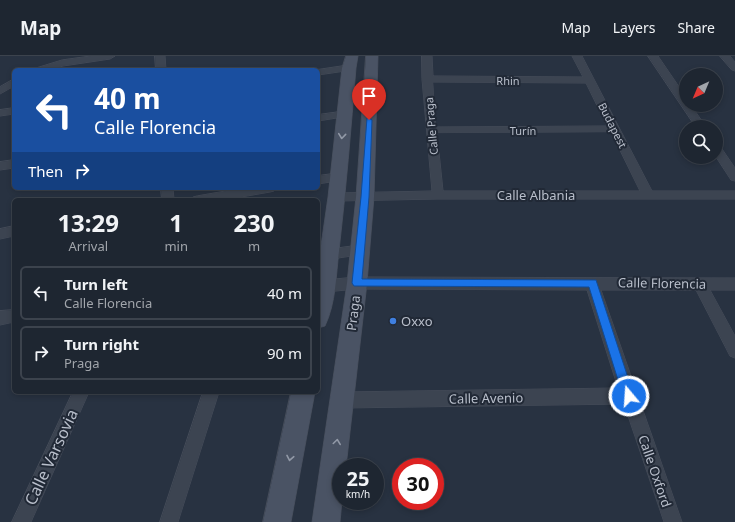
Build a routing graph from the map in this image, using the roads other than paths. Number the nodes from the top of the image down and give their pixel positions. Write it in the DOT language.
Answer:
graph roads {
  1 [pos="110,56"];
  2 [pos="160,56"];
  3 [pos="372,56"];
  4 [pos="427,56"];
  5 [pos="578,56"];
  6 [pos="653,56"];
  7 [pos="725,56"];
  8 [pos="350,62"];
  9 [pos="46,68"];
  10 [pos="161,68"];
  11 [pos="735,68"];
  12 [pos="320,71"];
  13 [pos="427,79"];
  14 [pos="589,80"];
  15 [pos="12,83"];
  16 [pos="0,91"];
  17 [pos="12,111"];
  18 [pos="0,113"];
  19 [pos="345,114"];
  20 [pos="320,118"];
  21 [pos="696,120"];
  22 [pos="615,129"];
  23 [pos="431,130"];
  24 [pos="723,159"];
  25 [pos="12,164"];
  26 [pos="0,166"];
  27 [pos="338,177"];
  28 [pos="735,177"];
  29 [pos="320,180"];
  30 [pos="258,190"];
  31 [pos="438,195"];
  32 [pos="648,195"];
  33 [pos="735,195"];
  34 [pos="337,197"];
  35 [pos="365,197"];
  36 [pos="209,198"];
  37 [pos="12,232"];
  38 [pos="0,234"];
  39 [pos="360,250"];
  40 [pos="323,255"];
  41 [pos="357,283"];
  42 [pos="592,283"];
  43 [pos="700,284"];
  44 [pos="735,284"];
  45 [pos="325,286"];
  46 [pos="320,310"];
  47 [pos="735,351"];
  48 [pos="80,394"];
  49 [pos="210,394"];
  50 [pos="303,394"];
  51 [pos="629,396"];
  52 [pos="342,400"];
  53 [pos="21,522"];
  54 [pos="168,522"];
  55 [pos="278,522"];
  56 [pos="326,522"];
  57 [pos="673,522"];
  1 -- 9 [label="street"];
  2 -- 10 [label="street"];
  3 -- 35 [label="street, Praga"];
  4 -- 13 [label="street, Calle Praga"];
  5 -- 14 [label="street, Budapest"];
  6 -- 21 [label="street"];
  7 -- 11 [label="street"];
  8 -- 12 [label="street"];
  8 -- 19 [label="street"];
  13 -- 14 [label="street, Rhin"];
  13 -- 23 [label="street, Calle Praga"];
  14 -- 22 [label="street, Budapest"];
  15 -- 16 [label="street"];
  17 -- 18 [label="street"];
  19 -- 20 [label="street"];
  19 -- 27 [label="street, one-way"];
  22 -- 23 [label="street, Turín"];
  22 -- 32 [label="street, Budapest"];
  23 -- 31 [label="street, Calle Praga"];
  24 -- 28 [label="street"];
  25 -- 26 [label="street"];
  27 -- 29 [label="street"];
  27 -- 34 [label="street"];
  30 -- 36 [label="street"];
  31 -- 32 [label="street, Calle Albania"];
  31 -- 35 [label="street, Calle Albania"];
  32 -- 33 [label="street, Calle Albania"];
  34 -- 35 [label="street, Calle Albania"];
  34 -- 40 [label="street"];
  35 -- 39 [label="street, Praga"];
  37 -- 38 [label="street"];
  39 -- 40 [label="street"];
  39 -- 41 [label="street, Praga"];
  40 -- 45 [label="street"];
  41 -- 42 [label="street, Calle Florencia"];
  41 -- 45 [label="street, Calle Florencia"];
  41 -- 52 [label="street, Praga"];
  42 -- 43 [label="street, Calle Florencia"];
  42 -- 51 [label="street, Calle Oxford"];
  43 -- 44 [label="street, Calle Florencia"];
  43 -- 47 [label="street"];
  45 -- 46 [label="street"];
  48 -- 53 [label="street, Calle Varsovia"];
  49 -- 54 [label="street"];
  50 -- 55 [label="street, one-way"];
  51 -- 52 [label="street, Calle Avenio"];
  51 -- 57 [label="street, Calle Oxford"];
  56 -- 52 [label="street, Praga, one-way"];
}
